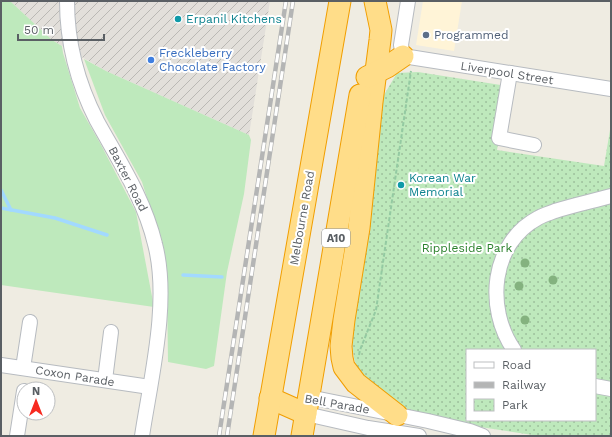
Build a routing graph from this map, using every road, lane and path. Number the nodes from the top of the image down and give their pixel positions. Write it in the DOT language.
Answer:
graph roads {
  1 [pos="67,1"];
  2 [pos="340,1"];
  3 [pos="375,1"];
  4 [pos="408,1"];
  5 [pos="408,57"];
  6 [pos="510,73"];
  7 [pos="369,76"];
  8 [pos="611,89"];
  9 [pos="534,145"];
  10 [pos="611,196"];
  11 [pos="30,322"];
  12 [pos="111,332"];
  13 [pos="513,349"];
  14 [pos="360,350"];
  15 [pos="1,365"];
  16 [pos="25,368"];
  17 [pos="106,380"];
  18 [pos="24,381"];
  19 [pos="596,386"];
  20 [pos="150,387"];
  21 [pos="611,389"];
  22 [pos="270,398"];
  23 [pos="307,406"];
  24 [pos="397,415"];
  25 [pos="19,421"];
  26 [pos="17,436"];
  27 [pos="142,436"];
  28 [pos="264,436"];
  29 [pos="302,436"];
  30 [pos="413,436"];
  31 [pos="483,436"];
  1 -- 20 [label="street, Baxter Road"];
  2 -- 22 [label="highway, Melbourne Road"];
  3 -- 7 [label="highway, A10"];
  4 -- 5 [label="street"];
  5 -- 6 [label="street, Liverpool Street"];
  5 -- 7 [label="highway"];
  5 -- 14 [label="path"];
  6 -- 8 [label="street, Liverpool Street"];
  6 -- 9 [label="street"];
  7 -- 23 [label="highway, A10"];
  7 -- 24 [label="highway"];
  10 -- 13 [label="street"];
  11 -- 16 [label="street"];
  12 -- 17 [label="street"];
  15 -- 16 [label="street, Coxon Parade"];
  16 -- 17 [label="street, Coxon Parade"];
  16 -- 18 [label="street"];
  17 -- 20 [label="street, Coxon Parade"];
  19 -- 21 [label="street"];
  20 -- 27 [label="street, Baxter Road"];
  22 -- 23 [label="highway, Bell Parade"];
  22 -- 28 [label="highway, Melbourne Road"];
  23 -- 24 [label="street, Bell Parade"];
  23 -- 29 [label="highway, A10"];
  23 -- 30 [label="street, Bell Parade"];
  24 -- 31 [label="street, Bell Parade"];
  25 -- 26 [label="street"];
}
